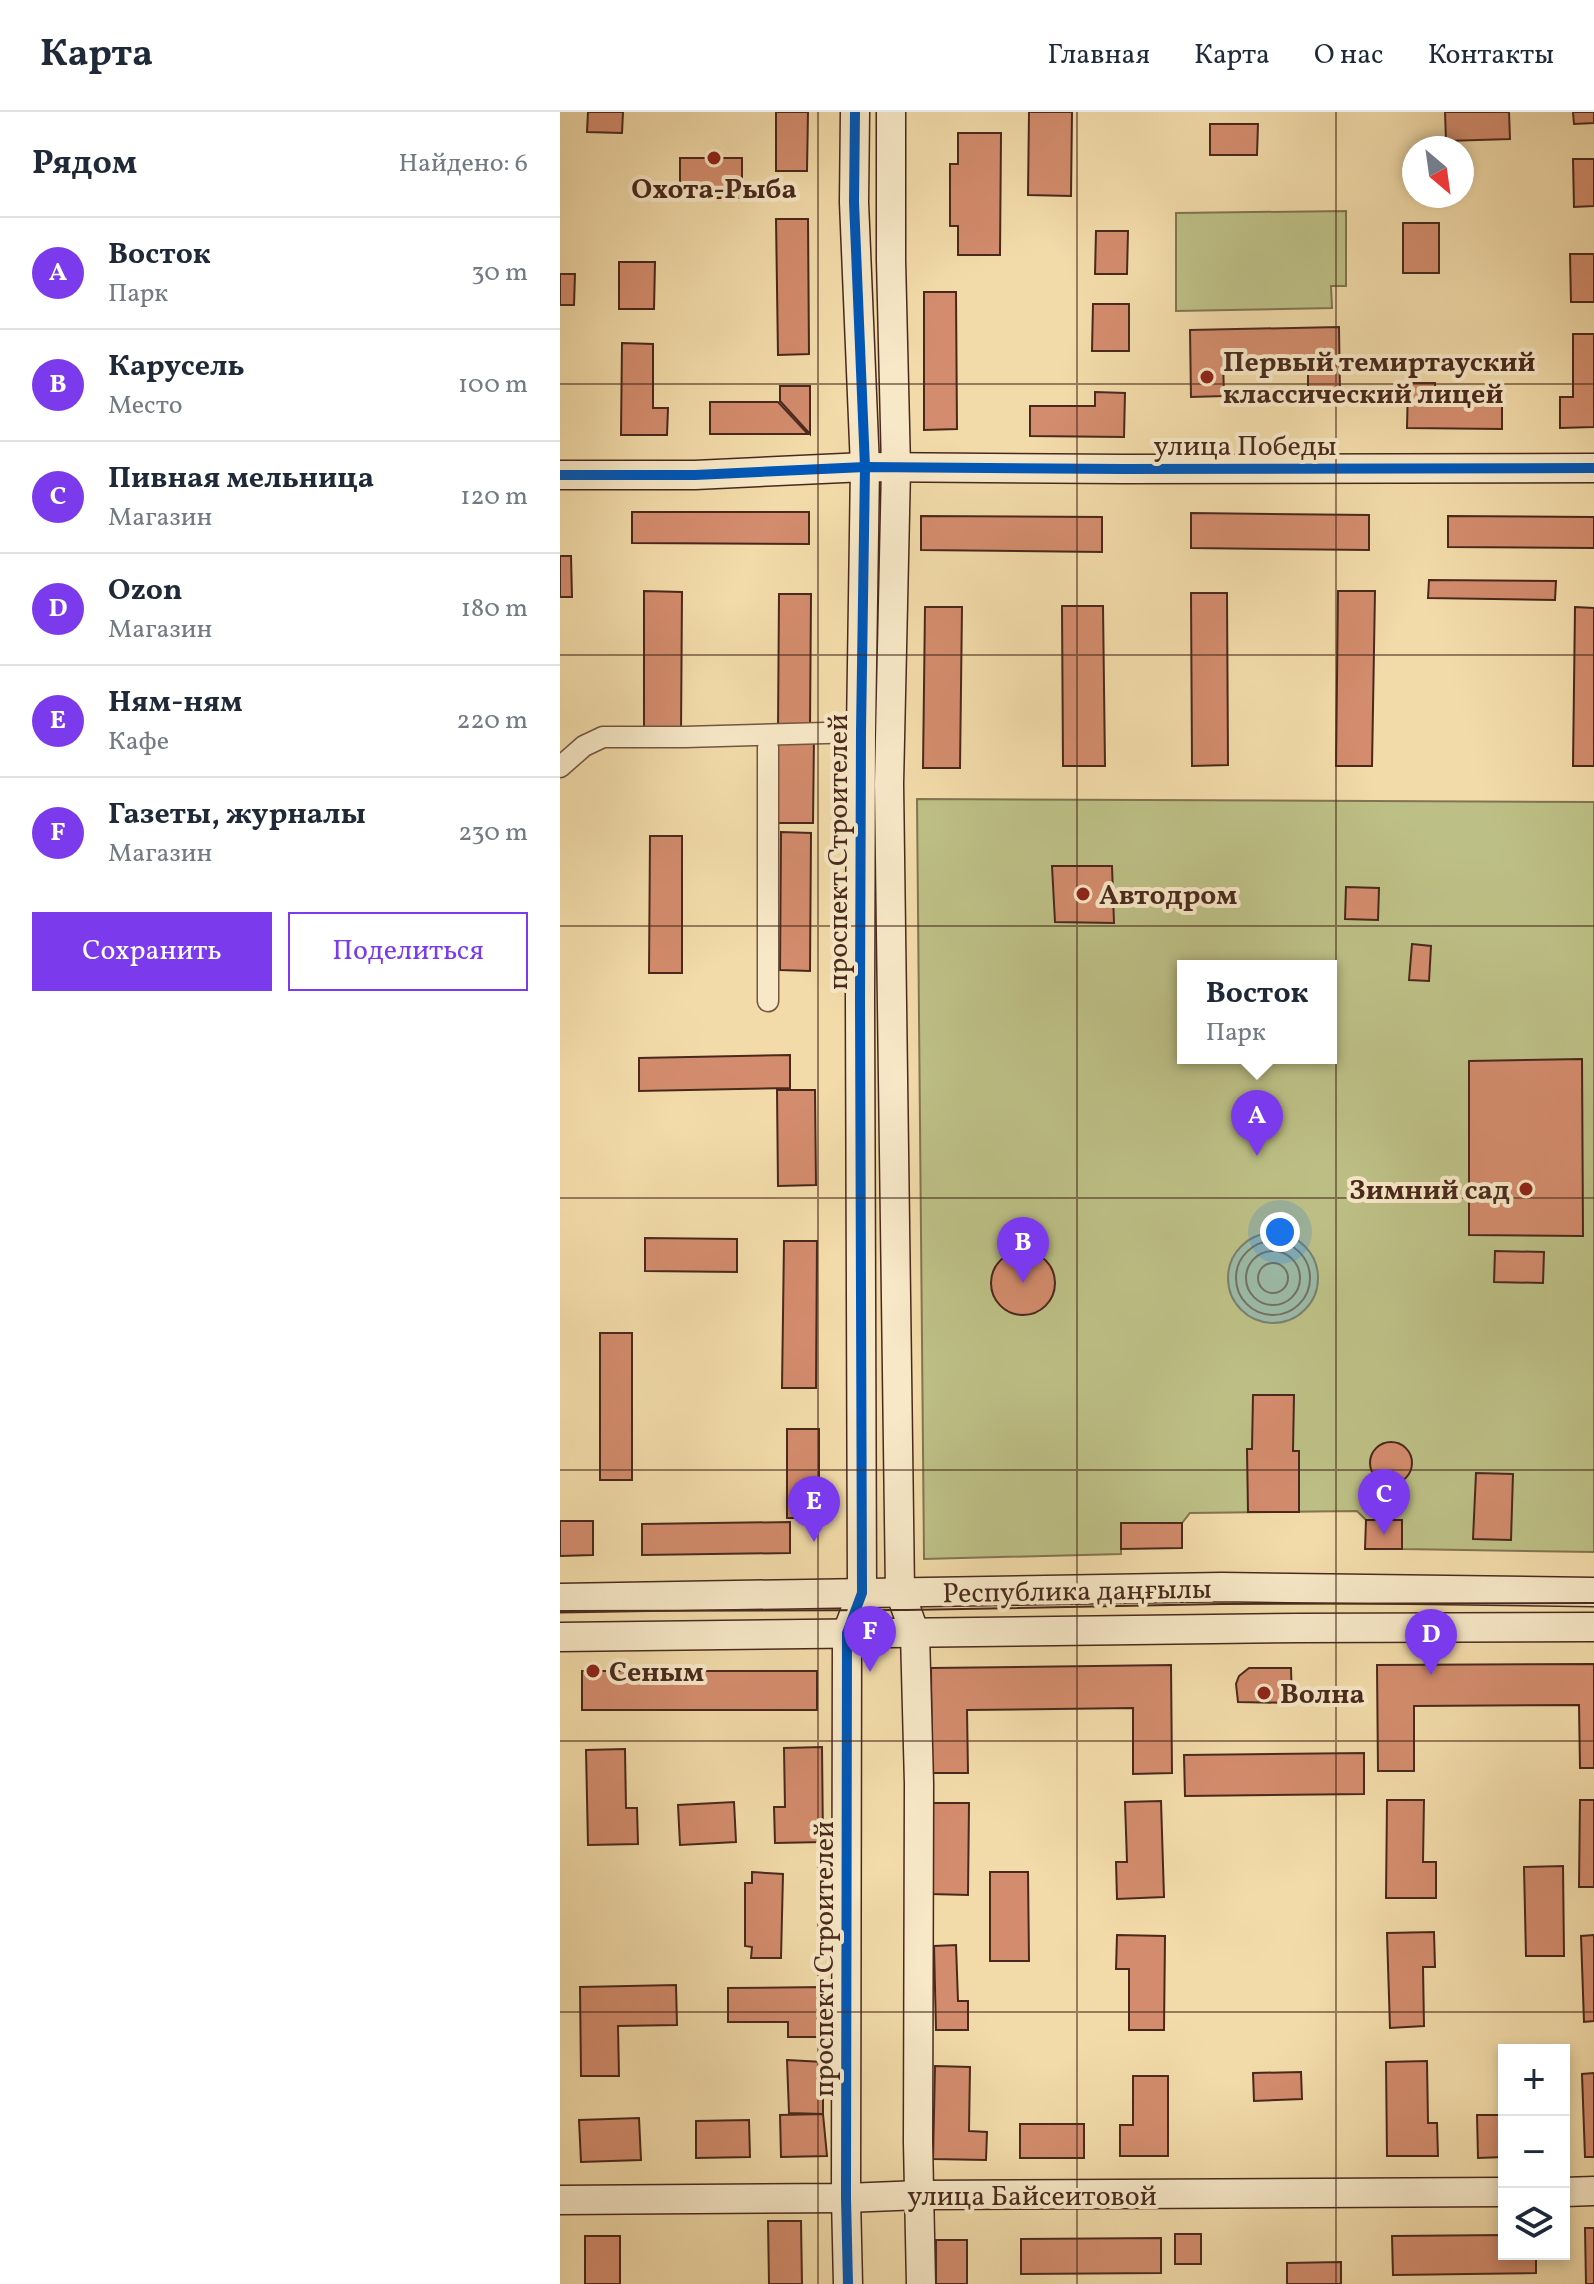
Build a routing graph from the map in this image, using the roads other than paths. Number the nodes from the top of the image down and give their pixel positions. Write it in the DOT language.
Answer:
graph roads {
  1 [pos="855,112"];
  2 [pos="891,112"];
  3 [pos="865,467"];
  4 [pos="896,468"];
  5 [pos="1594,468"];
  6 [pos="560,475"];
  7 [pos="861,732"];
  8 [pos="768,747"];
  9 [pos="560,767"];
  10 [pos="768,1001"];
  11 [pos="900,1592"];
  12 [pos="1594,1592"];
  13 [pos="862,1593"];
  14 [pos="560,1598"];
  15 [pos="1594,1627"];
  16 [pos="847,1633"];
  17 [pos="915,1634"];
  18 [pos="560,1637"];
  19 [pos="1594,2191"];
  20 [pos="1498,2192"];
  21 [pos="1570,2192"];
  22 [pos="920,2195"];
  23 [pos="846,2198"];
  24 [pos="560,2200"];
  25 [pos="848,2284"];
  26 [pos="921,2284"];
  1 -- 3 [label="street, проспект Строителей"];
  2 -- 4 [label="street, проспект Строителей"];
  3 -- 4 [label="street, улица Победы"];
  3 -- 6 [label="street"];
  3 -- 7 [label="street, проспект Строителей"];
  4 -- 5 [label="street, улица Победы"];
  4 -- 11 [label="street, проспект Строителей"];
  7 -- 9 [label="street"];
  7 -- 13 [label="street, проспект Строителей"];
  8 -- 10 [label="street"];
  11 -- 12 [label="street, Республика даңғылы"];
  11 -- 13 [label="street, Республика даңғылы"];
  11 -- 17 [label="street, проспект Строителей"];
  13 -- 14 [label="street, Республика даңғылы"];
  13 -- 16 [label="street"];
  15 -- 17 [label="street, Республика даңғылы"];
  16 -- 17 [label="street, Республика даңғылы"];
  16 -- 18 [label="street, Республика даңғылы"];
  16 -- 23 [label="street, проспект Строителей"];
  17 -- 22 [label="street"];
  19 -- 21 [label="street"];
  20 -- 22 [label="street, улица Байсеитовой"];
  22 -- 23 [label="street, улица Байсеитовой"];
  22 -- 26 [label="street"];
  23 -- 24 [label="street, улица Байсеитовой"];
  23 -- 25 [label="street, проспект Строителей"];
}
